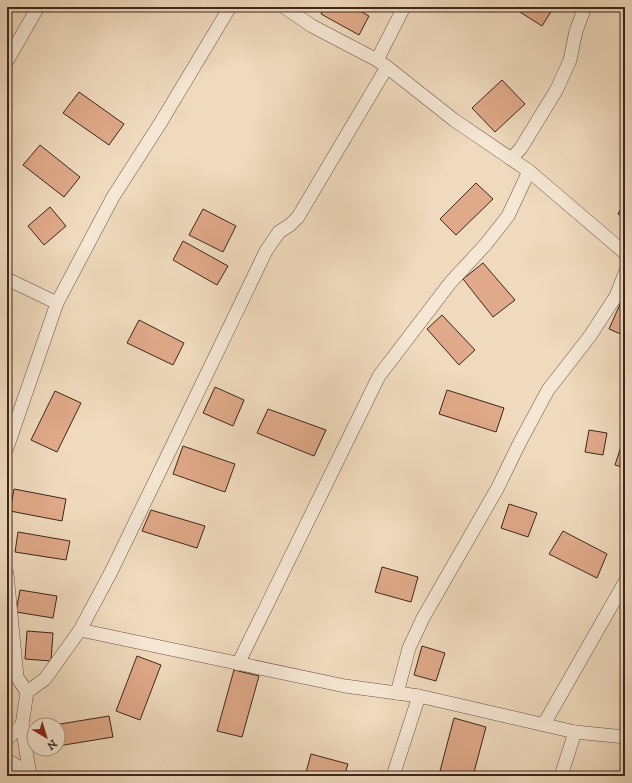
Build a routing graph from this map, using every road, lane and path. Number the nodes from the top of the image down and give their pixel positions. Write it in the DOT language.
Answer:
graph roads {
  1 [pos="38,7"];
  2 [pos="230,7"];
  3 [pos="284,7"];
  4 [pos="404,7"];
  5 [pos="585,7"];
  6 [pos="7,61"];
  7 [pos="382,64"];
  8 [pos="511,159"];
  9 [pos="529,172"];
  10 [pos="625,252"];
  11 [pos="625,273"];
  12 [pos="7,279"];
  13 [pos="57,303"];
  14 [pos="7,448"];
  15 [pos="7,574"];
  16 [pos="625,582"];
  17 [pos="80,630"];
  18 [pos="238,664"];
  19 [pos="27,692"];
  20 [pos="397,693"];
  21 [pos="419,696"];
  22 [pos="544,724"];
  23 [pos="22,725"];
  24 [pos="575,732"];
  25 [pos="625,737"];
  26 [pos="7,739"];
  27 [pos="7,760"];
  28 [pos="29,774"];
  29 [pos="393,776"];
  30 [pos="561,776"];
  1 -- 6 [label="street"];
  2 -- 13 [label="street"];
  3 -- 7 [label="street"];
  4 -- 7 [label="street"];
  5 -- 8 [label="street"];
  7 -- 8 [label="street"];
  7 -- 17 [label="street"];
  8 -- 9 [label="street"];
  9 -- 10 [label="street"];
  9 -- 18 [label="street"];
  11 -- 20 [label="street"];
  12 -- 13 [label="street"];
  13 -- 14 [label="street"];
  15 -- 19 [label="street"];
  16 -- 22 [label="street"];
  17 -- 18 [label="street"];
  17 -- 19 [label="street"];
  18 -- 20 [label="street"];
  19 -- 23 [label="street"];
  20 -- 21 [label="street"];
  21 -- 22 [label="street"];
  21 -- 29 [label="street"];
  22 -- 24 [label="street"];
  23 -- 26 [label="street"];
  23 -- 28 [label="street"];
  24 -- 25 [label="street"];
  24 -- 30 [label="street"];
  27 -- 28 [label="street"];
}
